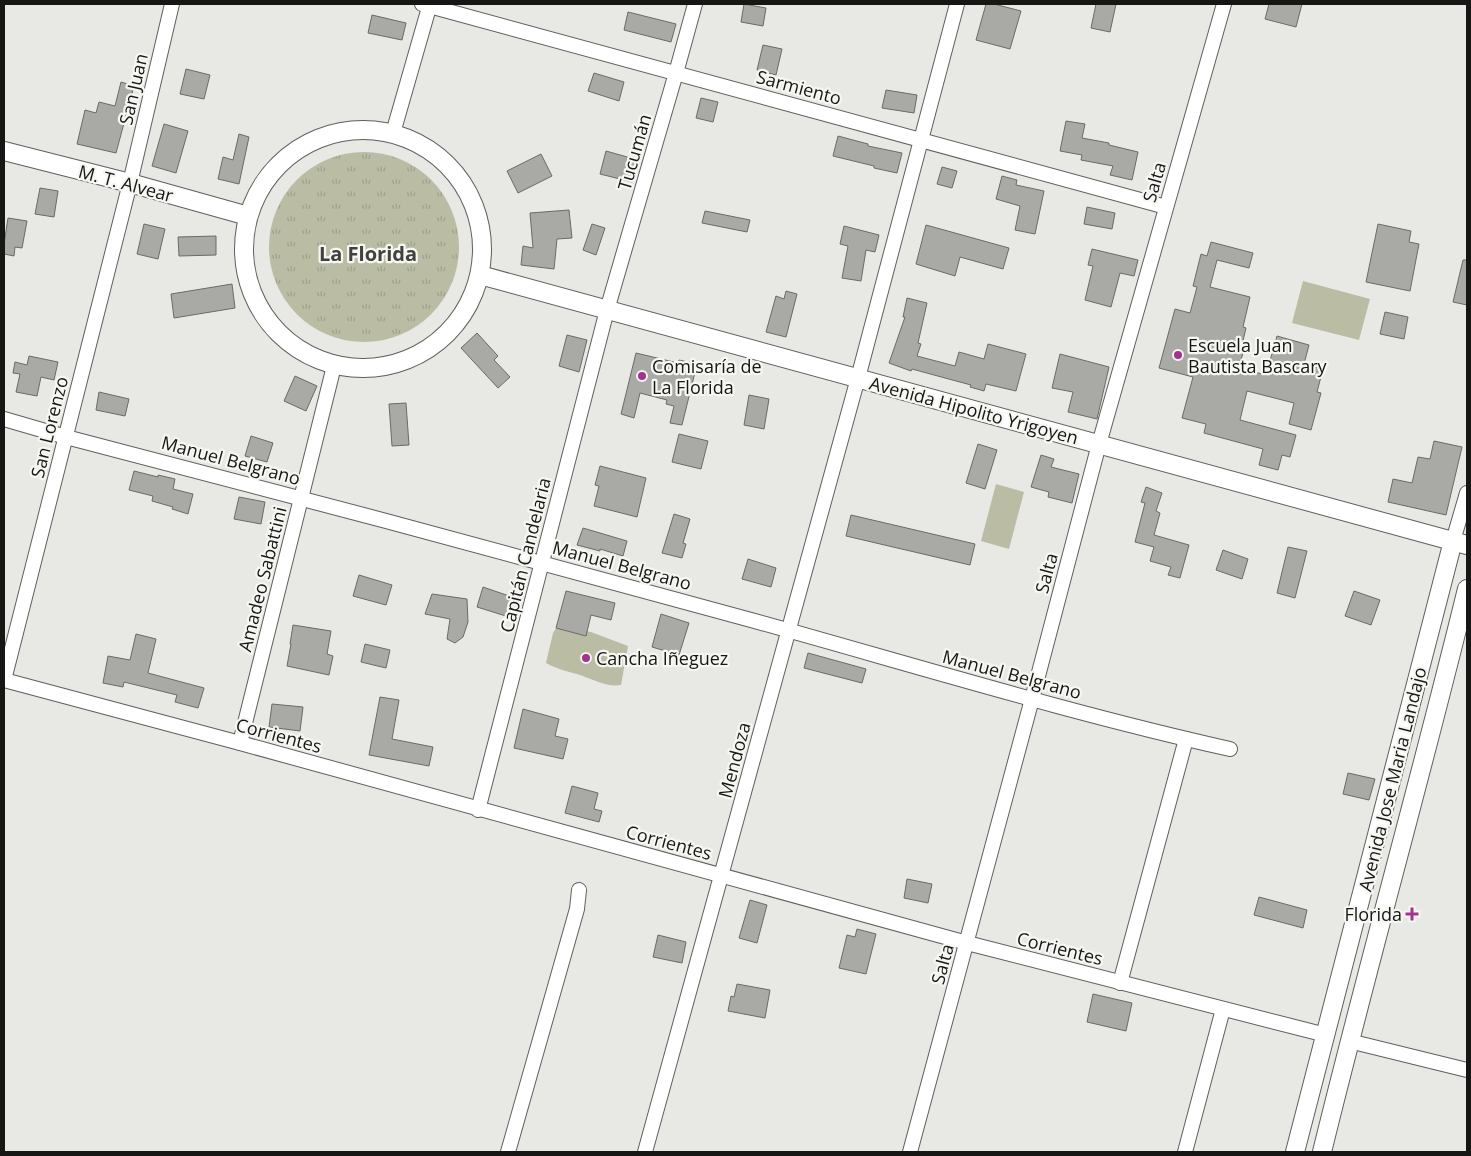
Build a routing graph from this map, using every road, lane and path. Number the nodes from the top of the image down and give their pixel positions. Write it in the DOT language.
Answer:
graph roads {
  1 [pos="172,4"];
  2 [pos="427,4"];
  3 [pos="694,4"];
  4 [pos="957,4"];
  5 [pos="1224,4"];
  6 [pos="676,73"];
  7 [pos="393,133"];
  8 [pos="921,140"];
  9 [pos="4,151"];
  10 [pos="130,183"];
  11 [pos="1166,207"];
  12 [pos="248,216"];
  13 [pos="480,275"];
  14 [pos="607,310"];
  15 [pos="334,366"];
  16 [pos="858,378"];
  17 [pos="4,419"];
  18 [pos="66,437"];
  19 [pos="1099,444"];
  20 [pos="1467,493"];
  21 [pos="301,498"];
  22 [pos="1460,543"];
  23 [pos="543,562"];
  24 [pos="1467,589"];
  25 [pos="788,630"];
  26 [pos="4,680"];
  27 [pos="1032,699"];
  28 [pos="1186,739"];
  29 [pos="240,744"];
  30 [pos="1230,750"];
  31 [pos="478,810"];
  32 [pos="722,875"];
  33 [pos="579,890"];
  34 [pos="967,943"];
  35 [pos="1120,983"];
  36 [pos="1223,1009"];
  37 [pos="1326,1035"];
  38 [pos="1349,1040"];
  39 [pos="1467,1070"];
  40 [pos="508,1152"];
  41 [pos="645,1152"];
  42 [pos="910,1152"];
  43 [pos="1185,1152"];
  44 [pos="1295,1152"];
  45 [pos="1322,1152"];
  1 -- 10 [label="street, San Juan"];
  2 -- 6 [label="street, Sarmiento"];
  2 -- 7 [label="street"];
  3 -- 6 [label="street, Tucumán"];
  4 -- 8 [label="street, Mendoza"];
  5 -- 11 [label="street, Salta"];
  6 -- 8 [label="street, Sarmiento"];
  6 -- 14 [label="street, Tucumán"];
  7 -- 12 [label="street"];
  7 -- 13 [label="street"];
  8 -- 11 [label="street, Sarmiento"];
  8 -- 16 [label="street, Mendoza"];
  9 -- 10 [label="street, M. T. Alvear"];
  10 -- 12 [label="street, M. T. Alvear"];
  10 -- 18 [label="street, San Lorenzo"];
  11 -- 19 [label="street, Salta"];
  12 -- 15 [label="street"];
  13 -- 14 [label="street, Avenida Hipolito Yrigoyen"];
  13 -- 15 [label="street"];
  14 -- 16 [label="street, Avenida Hipolito Yrigoyen"];
  14 -- 23 [label="street, Capitán Candelaria"];
  15 -- 21 [label="street, Amadeo Sabattini"];
  16 -- 19 [label="street, Avenida Hipolito Yrigoyen"];
  16 -- 25 [label="street, Mendoza"];
  17 -- 18 [label="street, Manuel Belgrano"];
  18 -- 21 [label="street, Manuel Belgrano"];
  18 -- 26 [label="street, San Lorenzo"];
  19 -- 22 [label="street, Avenida Hipolito Yrigoyen"];
  19 -- 27 [label="street, Salta"];
  20 -- 22 [label="street, Avenida Jose Maria Landajo"];
  21 -- 23 [label="street, Manuel Belgrano"];
  21 -- 29 [label="street, Amadeo Sabattini"];
  22 -- 37 [label="street, Avenida Jose Maria Landajo"];
  23 -- 25 [label="street, Manuel Belgrano"];
  23 -- 31 [label="street, Capitán Candelaria"];
  24 -- 38 [label="street, Avenida Jose Maria Landajo"];
  25 -- 27 [label="street, Manuel Belgrano"];
  25 -- 32 [label="street, Mendoza"];
  26 -- 29 [label="street, Corrientes"];
  27 -- 28 [label="street, Manuel Belgrano"];
  27 -- 34 [label="street, Salta"];
  28 -- 30 [label="street, Manuel Belgrano"];
  28 -- 35 [label="street"];
  29 -- 31 [label="street, Corrientes"];
  31 -- 32 [label="street, Corrientes"];
  32 -- 34 [label="street, Corrientes"];
  32 -- 41 [label="street, Mendoza"];
  33 -- 40 [label="street"];
  34 -- 35 [label="street, Corrientes"];
  34 -- 42 [label="street, Salta"];
  35 -- 36 [label="street, Corrientes"];
  36 -- 37 [label="street, Corrientes"];
  36 -- 43 [label="street"];
  37 -- 44 [label="street, Avenida Jose Maria Landajo"];
  38 -- 39 [label="street"];
  38 -- 45 [label="street, Avenida Jose Maria Landajo"];
}
